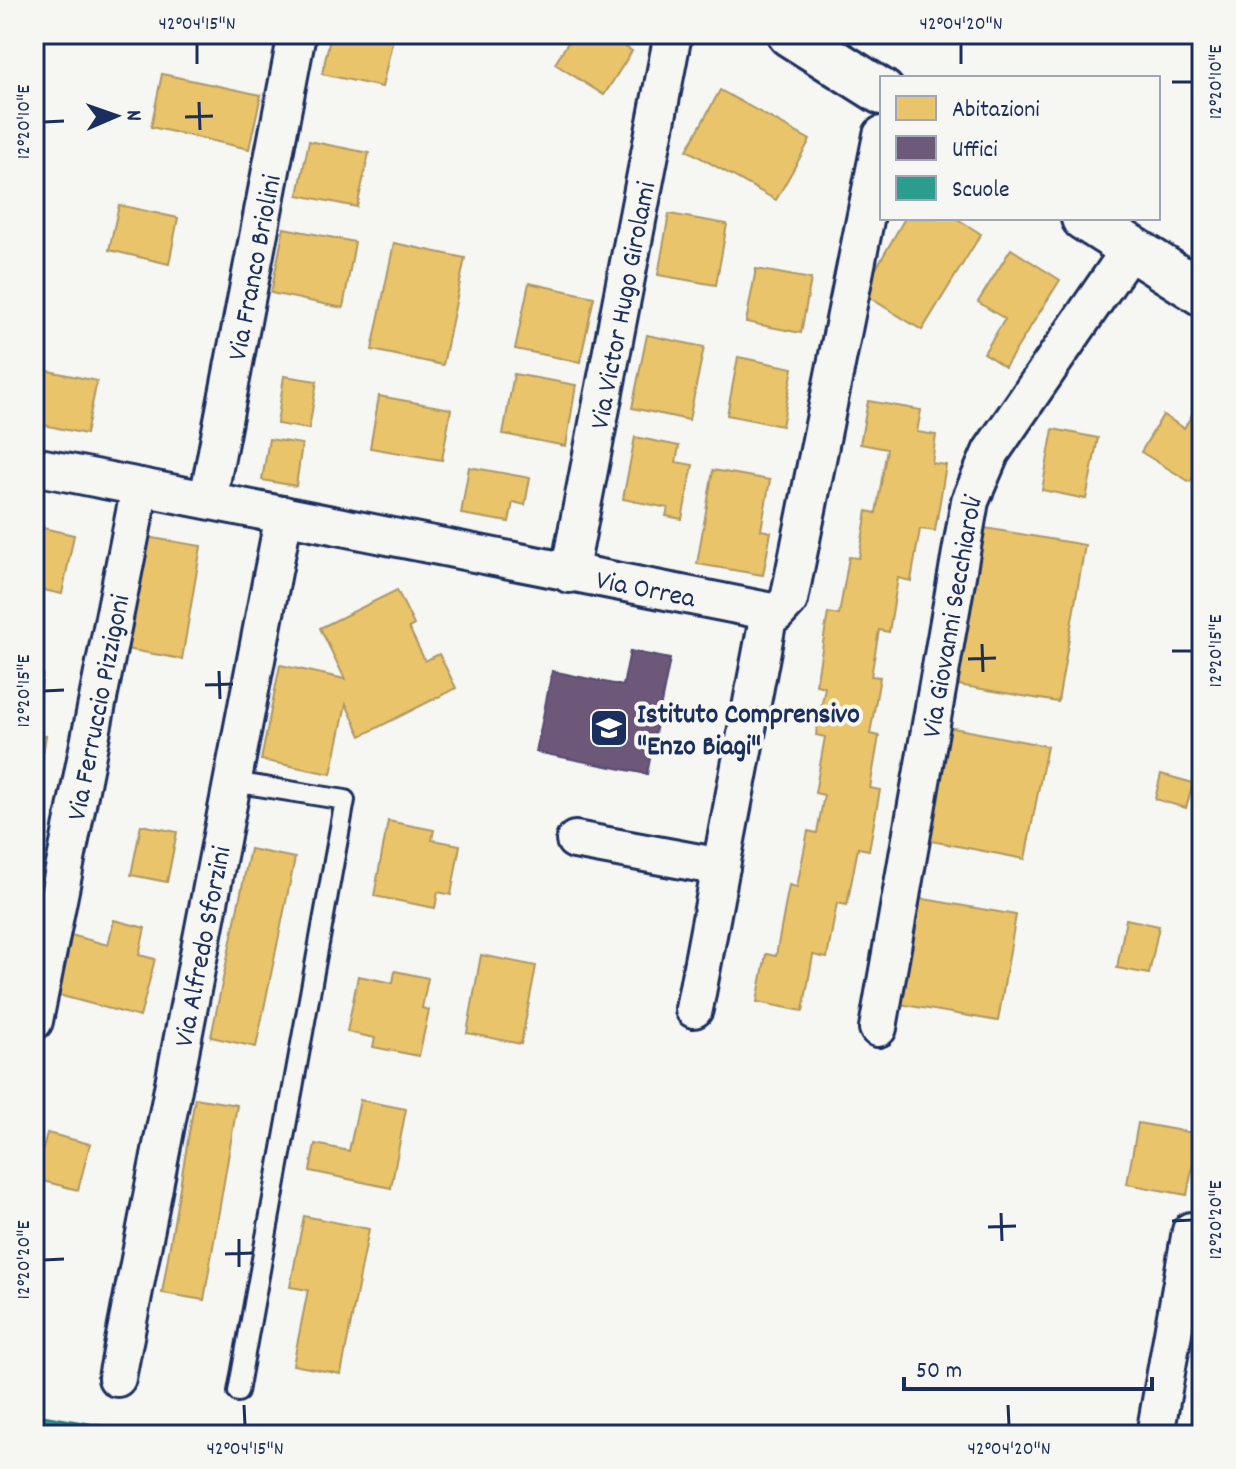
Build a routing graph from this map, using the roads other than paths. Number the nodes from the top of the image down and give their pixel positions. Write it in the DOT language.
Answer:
graph roads {
  1 [pos="297,34"];
  2 [pos="673,34"];
  3 [pos="790,34"];
  4 [pos="880,91"];
  5 [pos="880,145"];
  6 [pos="1087,220"];
  7 [pos="1131,248"];
  8 [pos="1202,293"];
  9 [pos="34,466"];
  10 [pos="140,487"];
  11 [pos="208,499"];
  12 [pos="284,515"];
  13 [pos="569,574"];
  14 [pos="769,613"];
  15 [pos="233,782"];
  16 [pos="575,840"];
  17 [pos="721,867"];
  18 [pos="694,1009"];
  19 [pos="34,1021"];
  20 [pos="878,1028"];
  21 [pos="1191,1231"];
  22 [pos="117,1378"];
  23 [pos="238,1392"];
  24 [pos="1155,1435"];
  1 -- 11 [label="street, Via Franco Briolini"];
  2 -- 13 [label="street, Via Victor Hugo Girolami"];
  3 -- 4 [label="street"];
  5 -- 14 [label="street"];
  6 -- 7 [label="street"];
  7 -- 8 [label="street"];
  7 -- 20 [label="street, Via Giovanni Secchiaroli"];
  9 -- 10 [label="street, Via Orrea"];
  10 -- 11 [label="street, Via Orrea"];
  10 -- 19 [label="street, Via Ferruccio Pizzigoni"];
  11 -- 12 [label="street, Via Orrea"];
  12 -- 13 [label="street, Via Orrea"];
  12 -- 15 [label="street, Via Alfredo Sforzini"];
  13 -- 14 [label="street, Via Orrea"];
  14 -- 17 [label="street"];
  15 -- 22 [label="street, Via Alfredo Sforzini"];
  15 -- 23 [label="lane"];
  16 -- 17 [label="street"];
  17 -- 18 [label="street"];
  21 -- 24 [label="street"];
}
